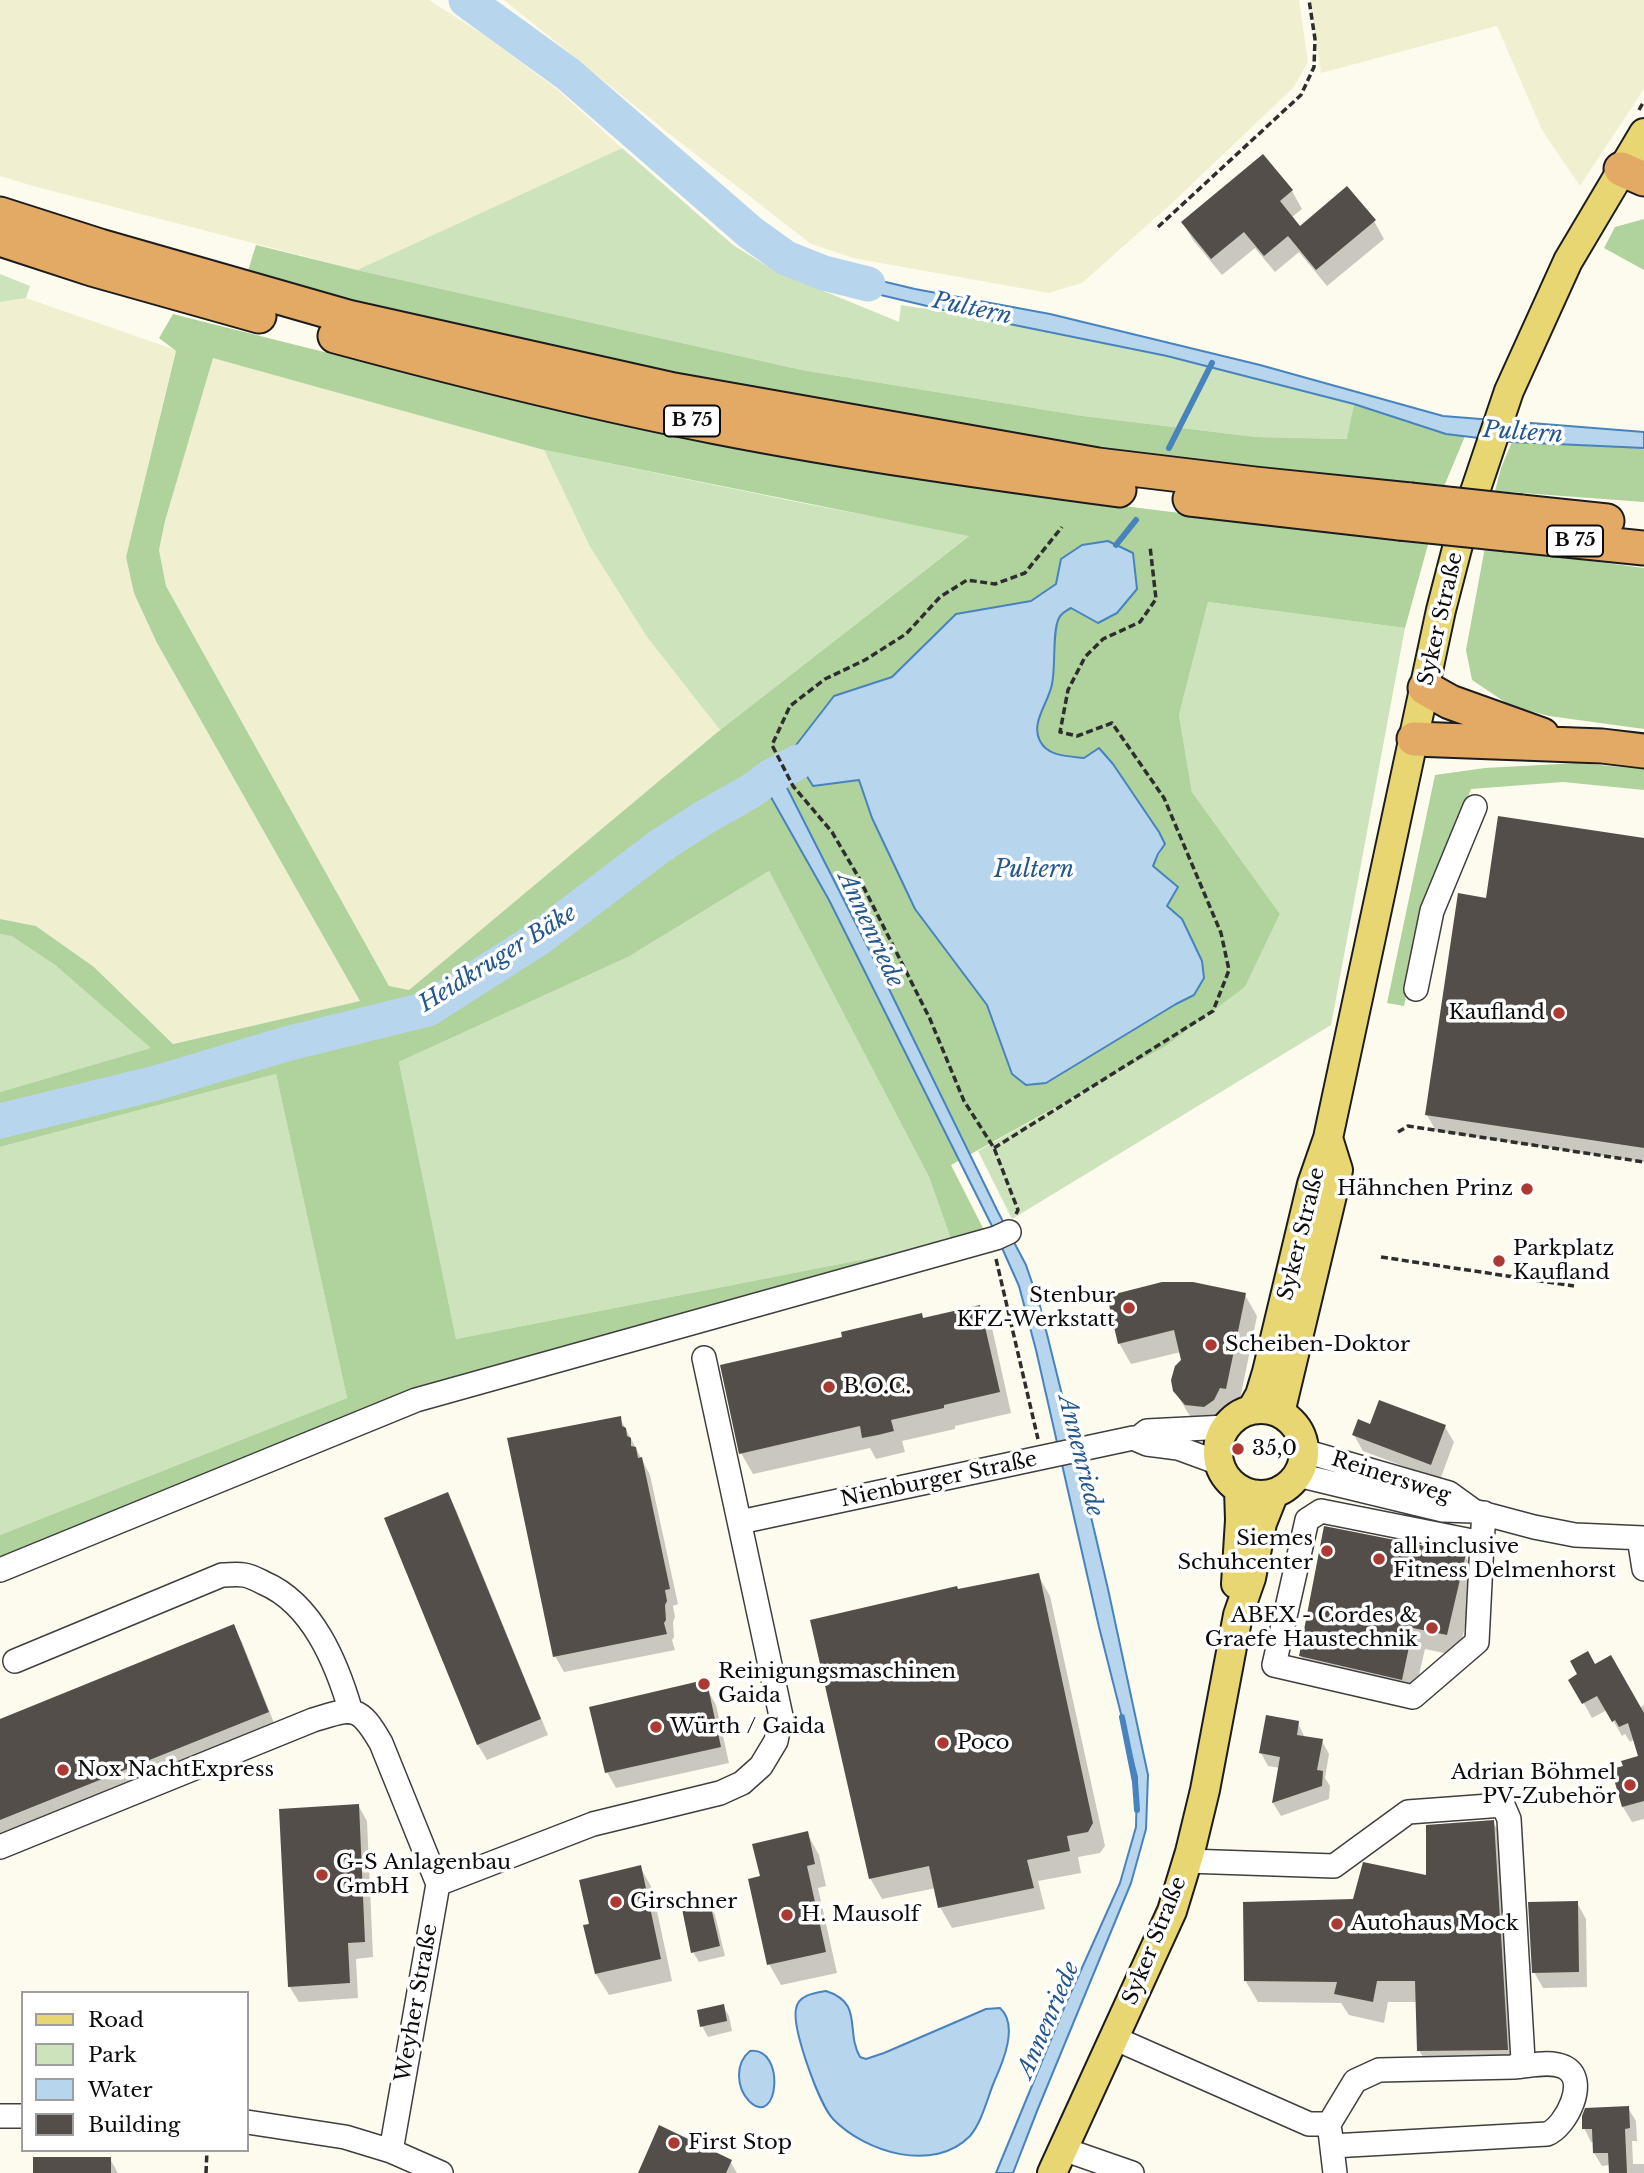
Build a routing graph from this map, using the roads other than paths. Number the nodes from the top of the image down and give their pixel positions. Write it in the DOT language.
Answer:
graph roads {
  1 [pos="1644,132"];
  2 [pos="1632,174"];
  3 [pos="0,215"];
  4 [pos="0,239"];
  5 [pos="1405,511"];
  6 [pos="1514,523"];
  7 [pos="1644,525"];
  8 [pos="1644,548"];
  9 [pos="1425,688"];
  10 [pos="1414,739"];
  11 [pos="1571,745"];
  12 [pos="1644,751"];
  13 [pos="1475,807"];
  14 [pos="1416,989"];
  15 [pos="997,1237"];
  16 [pos="704,1358"];
  17 [pos="1266,1411"];
  18 [pos="1226,1427"];
  19 [pos="1137,1439"];
  20 [pos="1219,1463"];
  21 [pos="1301,1463"];
  22 [pos="1239,1489"];
  23 [pos="1274,1493"];
  24 [pos="1479,1512"];
  25 [pos="740,1522"];
  26 [pos="1642,1538"];
  27 [pos="1482,1543"];
  28 [pos="1644,1569"];
  29 [pos="0,1570"];
  30 [pos="1238,1615"];
  31 [pos="15,1661"];
  32 [pos="351,1712"];
  33 [pos="0,1847"];
  34 [pos="1187,1861"];
  35 [pos="438,1884"];
  36 [pos="1115,2038"];
  37 [pos="1514,2067"];
  38 [pos="0,2116"];
  39 [pos="21,2116"];
  40 [pos="248,2122"];
  41 [pos="1331,2135"];
  42 [pos="391,2151"];
  43 [pos="1057,2161"];
  44 [pos="441,2173"];
  45 [pos="1132,2173"];
  46 [pos="1335,2173"];
  1 -- 2 [label="main road, Syker Straße"];
  2 -- 9 [label="main road, Syker Straße"];
  3 -- 5 [label="highway, B 75"];
  4 -- 5 [label="highway, B 75"];
  5 -- 6 [label="highway, B 75, bridge"];
  6 -- 7 [label="highway, B 75"];
  6 -- 8 [label="highway, B 75"];
  9 -- 10 [label="main road, Syker Straße"];
  9 -- 11 [label="highway"];
  10 -- 11 [label="highway"];
  10 -- 17 [label="main road, Syker Straße"];
  11 -- 12 [label="highway"];
  13 -- 14 [label="street"];
  15 -- 29 [label="street"];
  16 -- 25 [label="street"];
  17 -- 18 [label="main road"];
  17 -- 21 [label="main road"];
  18 -- 19 [label="street, Nienburger Straße"];
  18 -- 20 [label="main road"];
  19 -- 20 [label="street, Nienburger Straße"];
  19 -- 25 [label="street, Nienburger Straße"];
  20 -- 22 [label="main road"];
  21 -- 23 [label="main road"];
  21 -- 24 [label="street, Reinersweg"];
  22 -- 23 [label="main road"];
  22 -- 30 [label="main road, Syker Straße"];
  23 -- 30 [label="main road, Syker Straße"];
  24 -- 26 [label="street, Reinersweg"];
  24 -- 27 [label="street"];
  25 -- 35 [label="street"];
  26 -- 28 [label="street"];
  27 -- 27 [label="street"];
  30 -- 34 [label="main road, Syker Straße"];
  31 -- 32 [label="street"];
  32 -- 33 [label="street"];
  32 -- 35 [label="street"];
  34 -- 36 [label="main road, Syker Straße"];
  34 -- 37 [label="street"];
  35 -- 42 [label="street, Weyher Straße"];
  36 -- 41 [label="street"];
  36 -- 43 [label="main road, Syker Straße"];
  37 -- 41 [label="street"];
  37 -- 41 [label="street"];
  38 -- 39 [label="street"];
  40 -- 42 [label="street"];
  41 -- 46 [label="street"];
  42 -- 44 [label="street"];
  43 -- 45 [label="street"];
}
